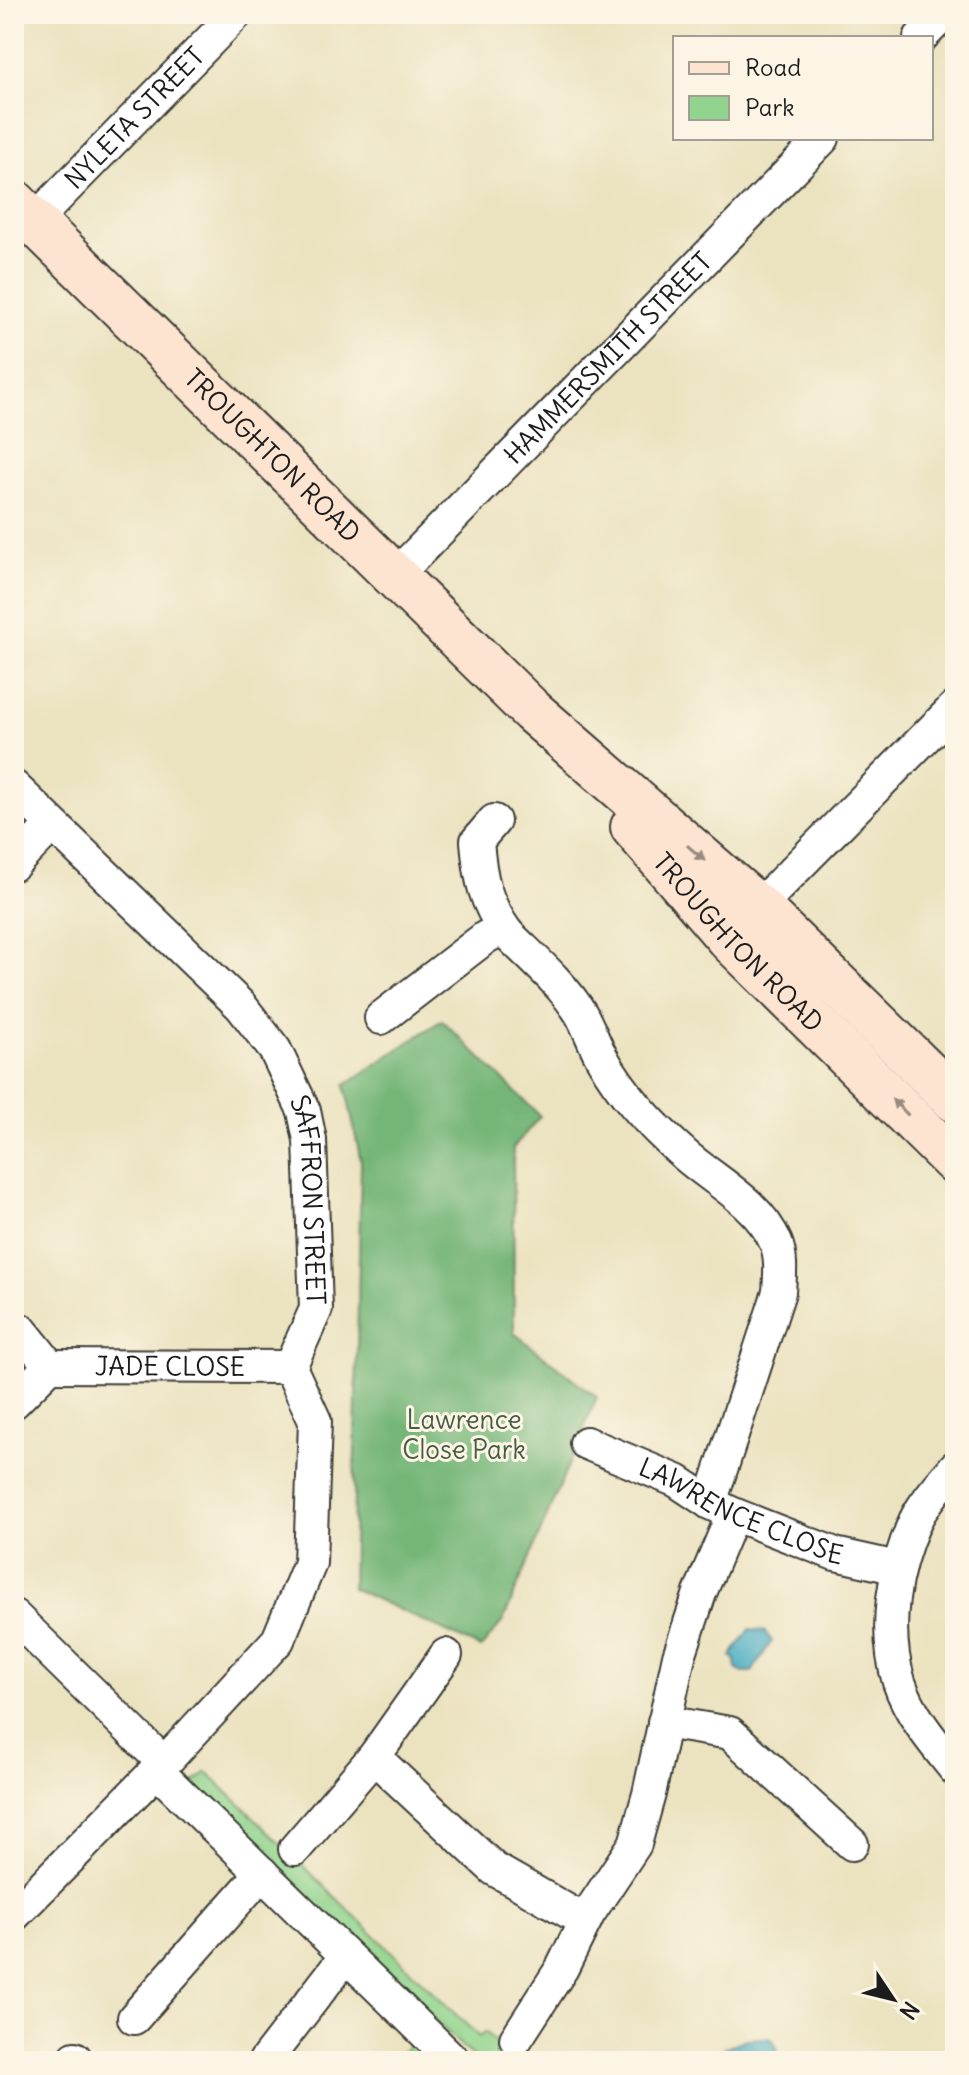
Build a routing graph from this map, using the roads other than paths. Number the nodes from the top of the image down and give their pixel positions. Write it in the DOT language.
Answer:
graph roads {
  1 [pos="236,14"];
  2 [pos="944,14"];
  3 [pos="922,36"];
  4 [pos="821,140"];
  5 [pos="24,211"];
  6 [pos="394,577"];
  7 [pos="955,707"];
  8 [pos="532,711"];
  9 [pos="14,787"];
  10 [pos="494,821"];
  11 [pos="52,825"];
  12 [pos="14,864"];
  13 [pos="758,907"];
  14 [pos="507,933"];
  15 [pos="728,938"];
  16 [pos="381,1018"];
  17 [pos="955,1100"];
  18 [pos="955,1162"];
  19 [pos="21,1330"];
  20 [pos="50,1366"];
  21 [pos="290,1367"];
  22 [pos="14,1402"];
  23 [pos="586,1443"];
  24 [pos="955,1467"];
  25 [pos="722,1508"];
  26 [pos="898,1568"];
  27 [pos="14,1616"];
  28 [pos="446,1655"];
  29 [pos="664,1722"];
  30 [pos="374,1757"];
  31 [pos="160,1767"];
  32 [pos="955,1769"];
  33 [pos="852,1844"];
  34 [pos="295,1849"];
  35 [pos="262,1873"];
  36 [pos="14,1915"];
  37 [pos="585,1921"];
  38 [pos="346,1956"];
  39 [pos="134,2018"];
  40 [pos="516,2039"];
  41 [pos="265,2061"];
  42 [pos="454,2061"];
  1 -- 5 [label="street, NYLETA STREET"];
  2 -- 3 [label="street"];
  4 -- 6 [label="street, HAMMERSMITH STREET"];
  5 -- 6 [label="main road, TROUGHTON ROAD"];
  6 -- 8 [label="main road, TROUGHTON ROAD"];
  7 -- 13 [label="street"];
  8 -- 13 [label="main road, TROUGHTON ROAD, one-way"];
  8 -- 15 [label="main road, TROUGHTON ROAD"];
  9 -- 11 [label="street, SAFFRON STREET"];
  10 -- 14 [label="street"];
  11 -- 12 [label="street"];
  11 -- 21 [label="street, SAFFRON STREET"];
  13 -- 15 [label="street"];
  13 -- 17 [label="main road, TROUGHTON ROAD"];
  14 -- 16 [label="street"];
  14 -- 25 [label="street"];
  18 -- 15 [label="main road, TROUGHTON ROAD, one-way"];
  19 -- 20 [label="street"];
  20 -- 21 [label="street, JADE CLOSE"];
  20 -- 22 [label="street"];
  21 -- 31 [label="street"];
  23 -- 25 [label="street, LAWRENCE CLOSE"];
  24 -- 26 [label="street"];
  25 -- 26 [label="street, LAWRENCE CLOSE"];
  25 -- 29 [label="street"];
  26 -- 32 [label="street"];
  27 -- 31 [label="street"];
  28 -- 30 [label="street"];
  29 -- 33 [label="street"];
  29 -- 37 [label="street"];
  30 -- 34 [label="street"];
  30 -- 37 [label="street"];
  31 -- 35 [label="street"];
  31 -- 36 [label="street"];
  35 -- 38 [label="street"];
  35 -- 39 [label="street"];
  37 -- 40 [label="street"];
  38 -- 41 [label="street"];
  38 -- 42 [label="street"];
}
